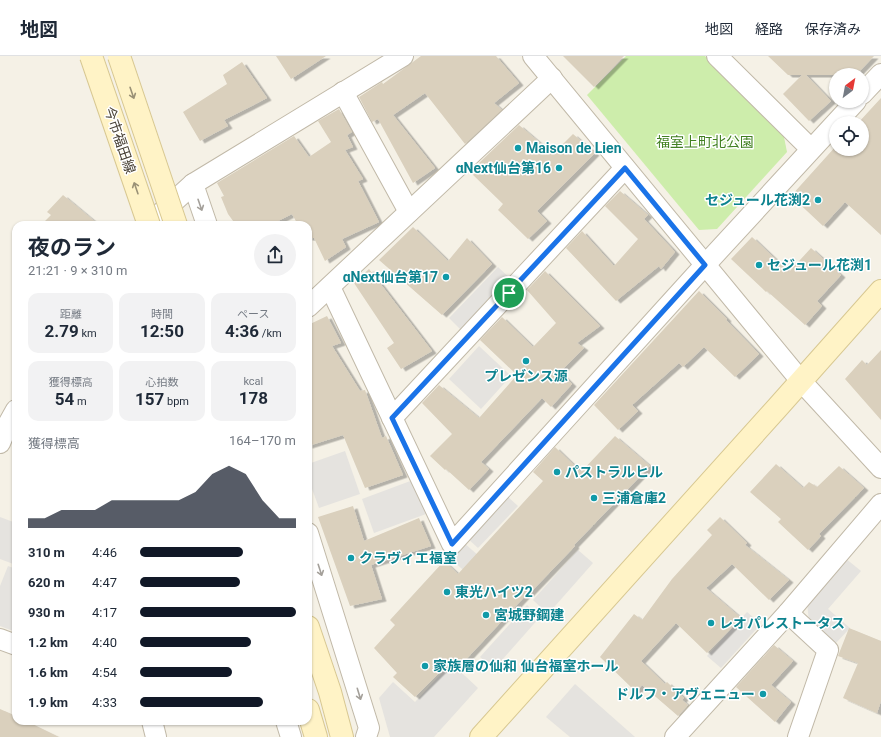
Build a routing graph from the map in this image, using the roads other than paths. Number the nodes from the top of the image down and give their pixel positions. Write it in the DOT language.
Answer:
graph roads {
  1 [pos="92,56"];
  2 [pos="119,56"];
  3 [pos="403,56"];
  4 [pos="533,56"];
  5 [pos="717,56"];
  6 [pos="881,74"];
  7 [pos="552,78"];
  8 [pos="869,87"];
  9 [pos="343,92"];
  10 [pos="850,108"];
  11 [pos="811,150"];
  12 [pos="625,168"];
  13 [pos="193,184"];
  14 [pos="409,212"];
  15 [pos="148,221"];
  16 [pos="153,221"];
  17 [pos="175,221"];
  18 [pos="206,221"];
  19 [pos="705,265"];
  20 [pos="330,287"];
  21 [pos="881,291"];
  22 [pos="312,303"];
  23 [pos="801,381"];
  24 [pos="392,418"];
  25 [pos="881,468"];
  26 [pos="881,504"];
  27 [pos="312,546"];
  28 [pos="788,613"];
  29 [pos="0,639"];
  30 [pos="312,639"];
  31 [pos="12,644"];
  32 [pos="330,692"];
  33 [pos="312,724"];
  34 [pos="153,725"];
  35 [pos="287,725"];
  36 [pos="156,737"];
  37 [pos="291,737"];
  38 [pos="316,737"];
  39 [pos="342,737"];
  40 [pos="356,737"];
  41 [pos="366,737"];
  42 [pos="480,737"];
  43 [pos="675,737"];
  44 [pos="798,737"];
  15 -- 1 [label="street, 今市福田線, one-way, bridge"];
  2 -- 17 [label="street, 今市福田線, one-way, bridge"];
  3 -- 9 [label="street"];
  4 -- 7 [label="street"];
  5 -- 11 [label="street"];
  6 -- 8 [label="street"];
  7 -- 12 [label="street"];
  7 -- 14 [label="street"];
  9 -- 13 [label="street"];
  9 -- 14 [label="street"];
  10 -- 11 [label="street"];
  11 -- 19 [label="street"];
  12 -- 19 [label="street"];
  12 -- 24 [label="street"];
  13 -- 16 [label="street"];
  13 -- 18 [label="street, one-way"];
  14 -- 20 [label="street"];
  19 -- 23 [label="street"];
  19 -- 24 [label="street"];
  20 -- 22 [label="street"];
  20 -- 24 [label="street"];
  21 -- 23 [label="street"];
  23 -- 25 [label="street"];
  23 -- 42 [label="street"];
  26 -- 28 [label="street"];
  27 -- 41 [label="street, one-way"];
  28 -- 43 [label="street"];
  28 -- 44 [label="street"];
  29 -- 31 [label="street"];
  30 -- 32 [label="street"];
  32 -- 39 [label="street"];
  32 -- 40 [label="street"];
  33 -- 38 [label="street"];
  34 -- 36 [label="street"];
  35 -- 37 [label="street"];
}
